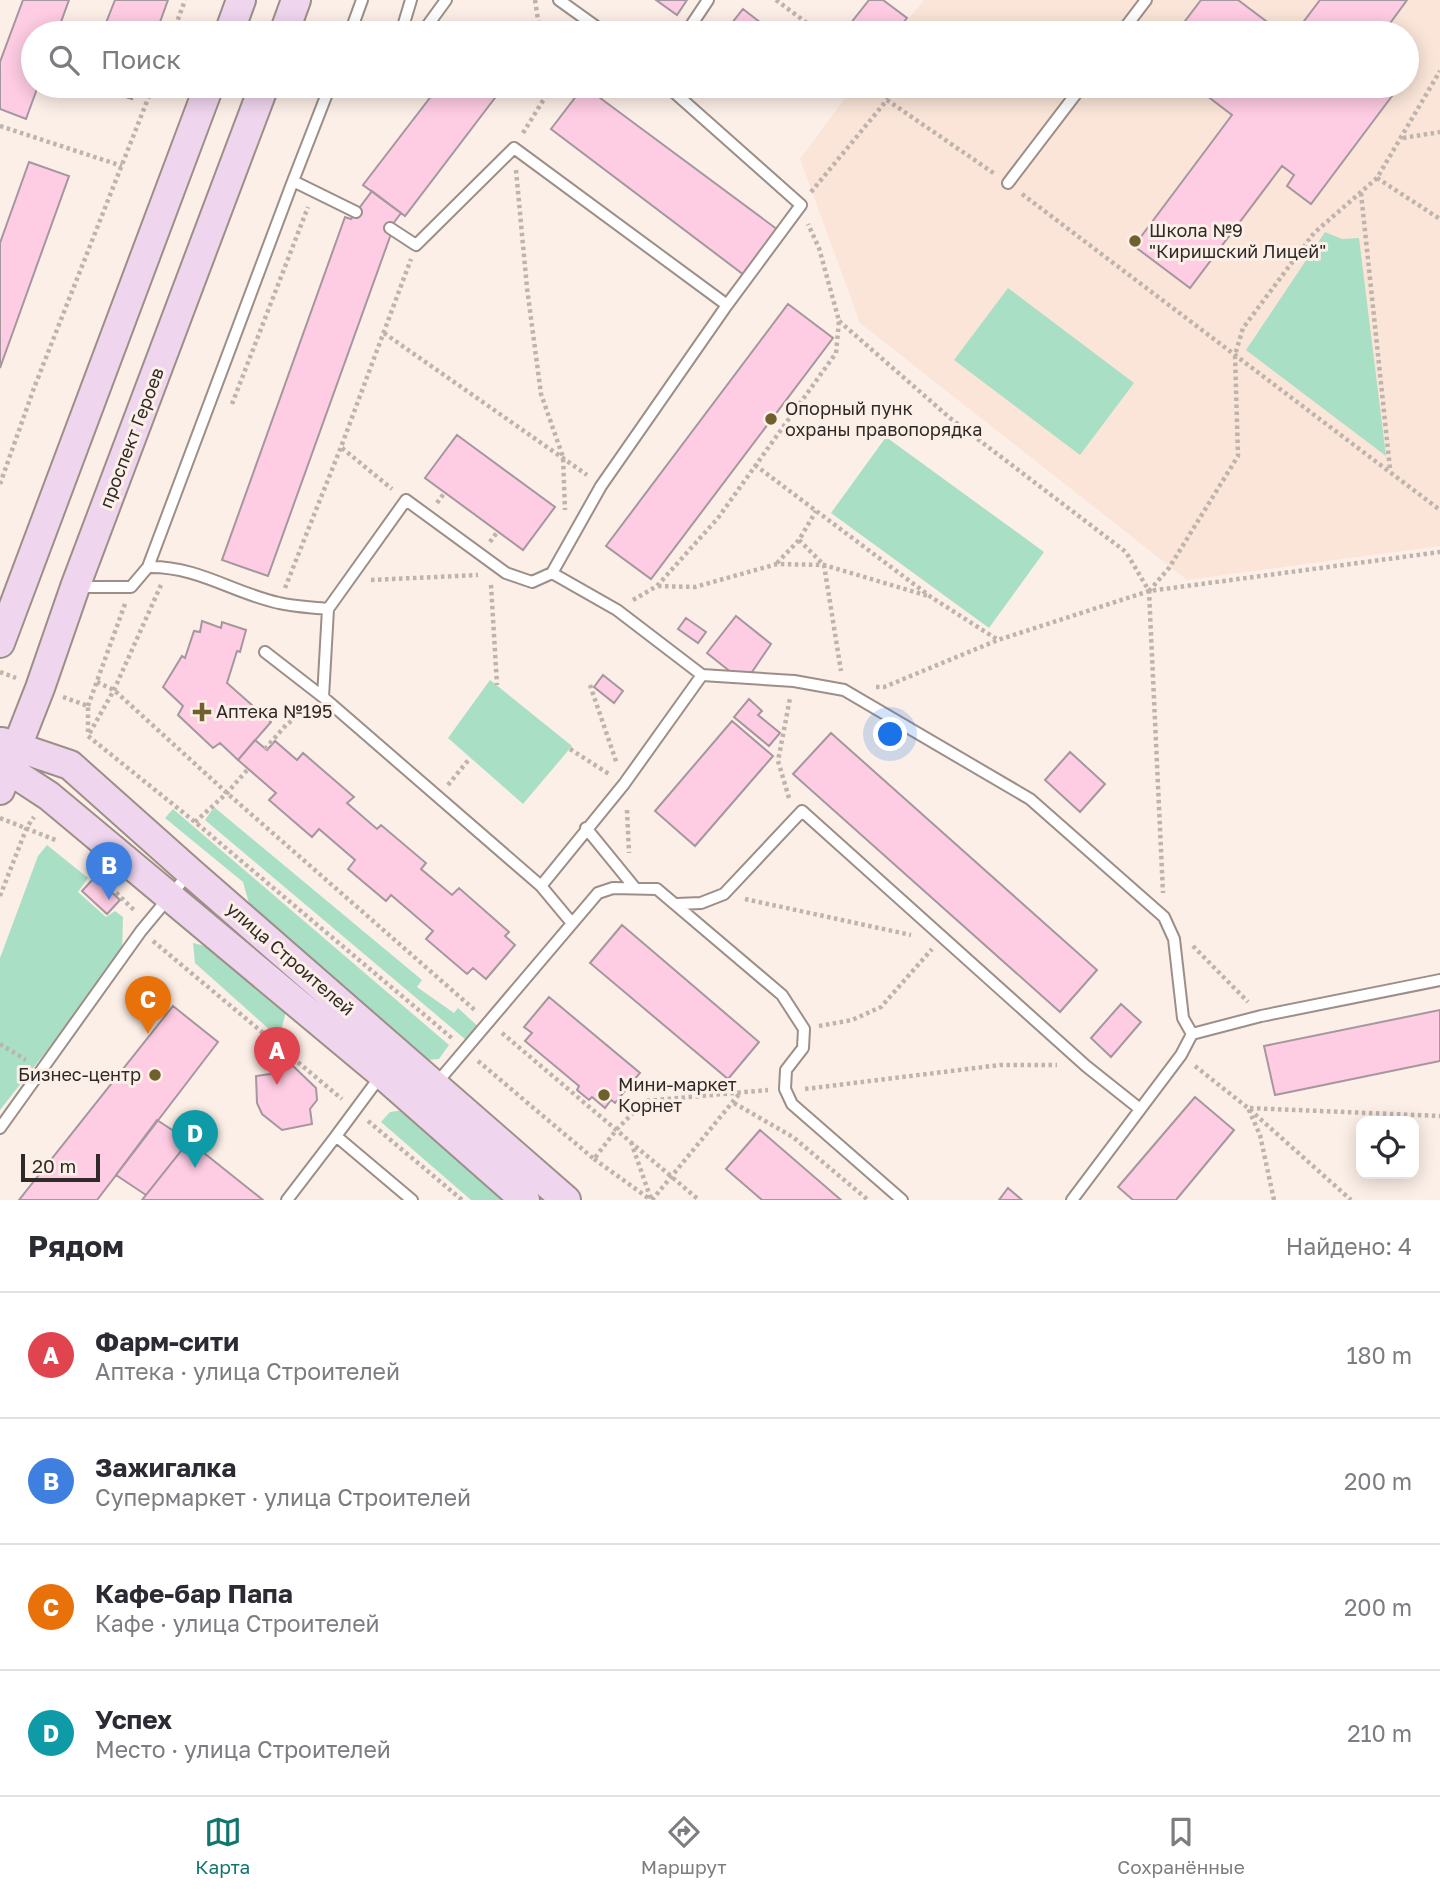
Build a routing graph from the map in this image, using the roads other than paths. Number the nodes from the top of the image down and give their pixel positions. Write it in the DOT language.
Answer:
graph roads {
  1 [pos="241,0"];
  2 [pos="296,0"];
  3 [pos="362,0"];
  4 [pos="411,0"];
  5 [pos="446,0"];
  6 [pos="559,0"];
  7 [pos="708,0"];
  8 [pos="1146,0"];
  9 [pos="233,21"];
  10 [pos="288,21"];
  11 [pos="354,21"];
  12 [pos="405,21"];
  13 [pos="431,21"];
  14 [pos="588,21"];
  15 [pos="694,21"];
  16 [pos="1130,21"];
  17 [pos="204,98"];
  18 [pos="259,98"];
  19 [pos="325,98"];
  20 [pos="681,98"];
  21 [pos="1073,98"];
  22 [pos="293,181"];
  23 [pos="1008,183"];
  24 [pos="356,212"];
  25 [pos="390,228"];
  26 [pos="727,305"];
  27 [pos="148,567"];
  28 [pos="552,573"];
  29 [pos="75,587"];
  30 [pos="328,609"];
  31 [pos="0,643"];
  32 [pos="265,652"];
  33 [pos="702,676"];
  34 [pos="323,697"];
  35 [pos="5,763"];
  36 [pos="586,828"];
  37 [pos="190,872"];
  38 [pos="541,887"];
  39 [pos="635,888"];
  40 [pos="169,897"];
  41 [pos="677,904"];
  42 [pos="572,922"];
  43 [pos="1440,980"];
  44 [pos="1192,1034"];
  45 [pos="390,1063"];
  46 [pos="426,1095"];
  47 [pos="1140,1110"];
  48 [pos="0,1128"];
  49 [pos="335,1136"];
  50 [pos="287,1200"];
  51 [pos="412,1200"];
  52 [pos="525,1200"];
  53 [pos="566,1200"];
  54 [pos="902,1200"];
  55 [pos="1072,1200"];
  1 -- 9 [label="main road"];
  2 -- 10 [label="main road"];
  3 -- 11 [label="lane"];
  4 -- 12 [label="lane"];
  5 -- 13 [label="lane"];
  6 -- 14 [label="lane"];
  7 -- 15 [label="lane"];
  8 -- 16 [label="lane"];
  17 -- 31 [label="main road"];
  18 -- 29 [label="main road, проспект Героев"];
  19 -- 22 [label="lane"];
  20 -- 26 [label="lane"];
  21 -- 23 [label="lane"];
  22 -- 24 [label="lane"];
  22 -- 27 [label="lane"];
  25 -- 26 [label="lane"];
  26 -- 28 [label="lane"];
  27 -- 29 [label="lane"];
  27 -- 30 [label="lane"];
  28 -- 30 [label="lane"];
  28 -- 33 [label="lane"];
  29 -- 35 [label="main road, проспект Героев"];
  30 -- 34 [label="lane"];
  32 -- 34 [label="lane"];
  33 -- 36 [label="lane"];
  33 -- 44 [label="lane"];
  34 -- 38 [label="lane"];
  35 -- 37 [label="main road, улица Строителей"];
  35 -- 40 [label="main road, улица Строителей"];
  36 -- 38 [label="lane"];
  36 -- 39 [label="lane"];
  37 -- 40 [label="lane"];
  37 -- 45 [label="main road, улица Строителей"];
  38 -- 42 [label="lane"];
  39 -- 41 [label="lane"];
  39 -- 42 [label="lane"];
  40 -- 45 [label="main road, улица Строителей"];
  40 -- 48 [label="lane"];
  41 -- 47 [label="lane"];
  41 -- 54 [label="lane"];
  42 -- 46 [label="lane"];
  43 -- 44 [label="lane"];
  44 -- 47 [label="lane"];
  45 -- 46 [label="main road, улица Строителей"];
  45 -- 49 [label="lane"];
  46 -- 52 [label="main road, улица Строителей"];
  46 -- 53 [label="main road, улица Строителей"];
  47 -- 55 [label="lane"];
  49 -- 50 [label="lane"];
  49 -- 51 [label="lane"];
}
